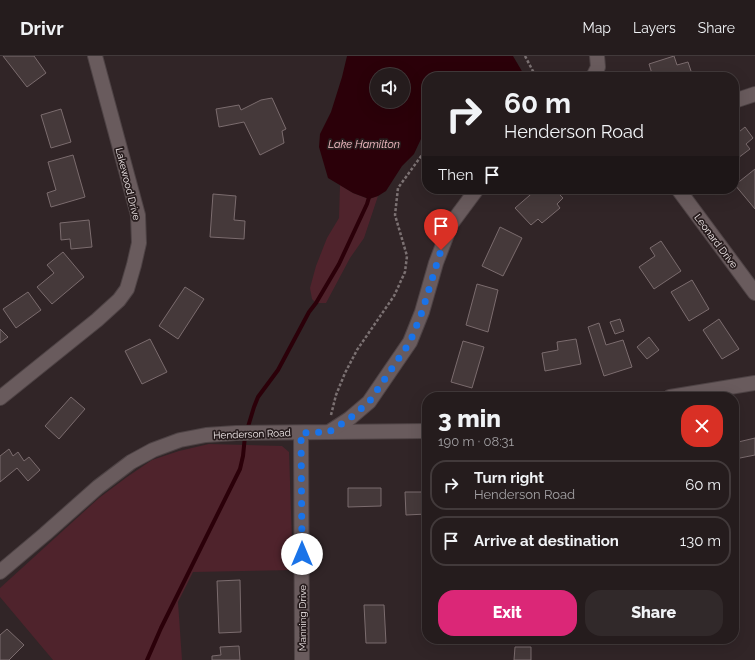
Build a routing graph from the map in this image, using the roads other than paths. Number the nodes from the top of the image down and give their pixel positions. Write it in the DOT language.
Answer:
graph roads {
  1 [pos="95,56"];
  2 [pos="597,56"];
  3 [pos="596,72"];
  4 [pos="755,94"];
  5 [pos="739,99"];
  6 [pos="473,194"];
  7 [pos="682,194"];
  8 [pos="755,293"];
  9 [pos="755,383"];
  10 [pos="700,392"];
  11 [pos="0,398"];
  12 [pos="422,431"];
  13 [pos="329,432"];
  14 [pos="301,433"];
  15 [pos="0,572"];
  16 [pos="302,660"];
  1 -- 11 [label="street, Lakewood Drive"];
  2 -- 3 [label="street"];
  4 -- 5 [label="street"];
  6 -- 13 [label="street"];
  7 -- 8 [label="street, Leonard Drive"];
  9 -- 10 [label="street"];
  12 -- 13 [label="street, Henderson Road"];
  13 -- 14 [label="street, Henderson Road"];
  14 -- 15 [label="street, Henderson Road"];
  14 -- 16 [label="street, Manning Drive"];
}
